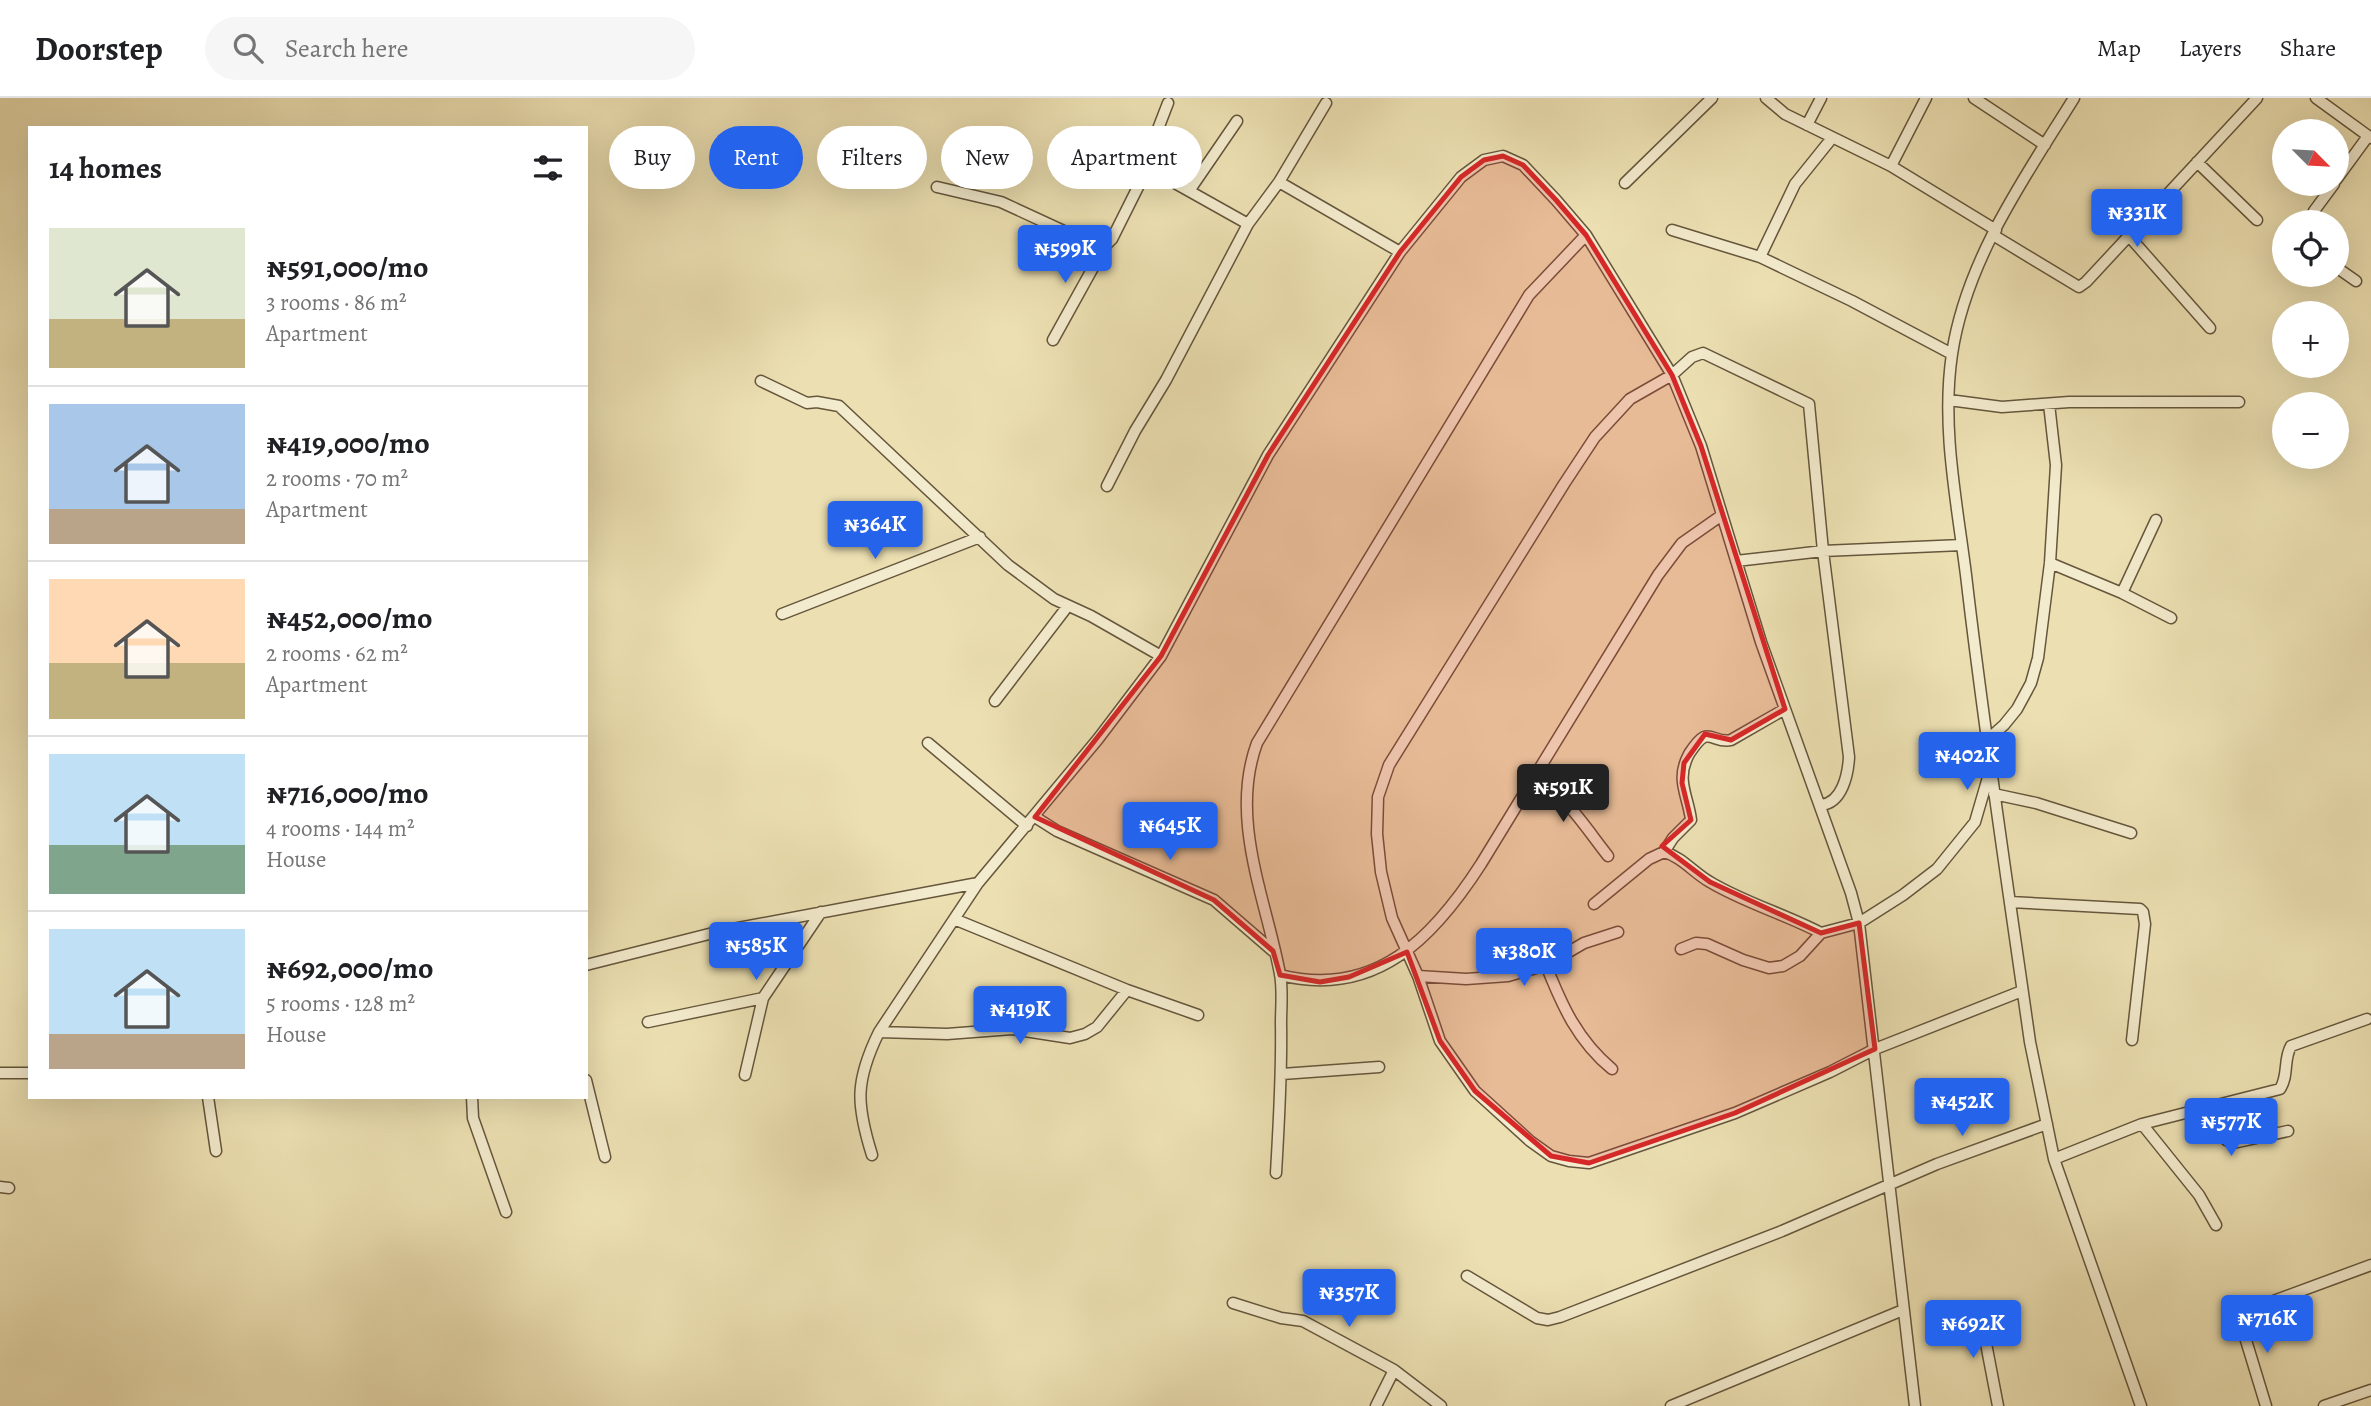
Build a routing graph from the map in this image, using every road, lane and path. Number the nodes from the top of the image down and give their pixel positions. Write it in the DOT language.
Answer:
graph roads {
  1 [pos="1712,98"];
  2 [pos="1766,98"];
  3 [pos="1821,98"];
  4 [pos="1926,98"];
  5 [pos="1973,98"];
  6 [pos="2074,98"];
  7 [pos="2316,98"];
  8 [pos="2255,99"];
  9 [pos="1168,103"];
  10 [pos="1326,103"];
  11 [pos="1237,121"];
  12 [pos="1807,125"];
  13 [pos="1159,126"];
  14 [pos="2369,137"];
  15 [pos="1832,138"];
  16 [pos="2045,145"];
  17 [pos="2197,162"];
  18 [pos="2349,163"];
  19 [pos="1891,166"];
  20 [pos="1279,182"];
  21 [pos="1625,183"];
  22 [pos="937,187"];
  23 [pos="1137,189"];
  24 [pos="1185,189"];
  25 [pos="1189,191"];
  26 [pos="2257,220"];
  27 [pos="1248,224"];
  28 [pos="1672,230"];
  29 [pos="1994,233"];
  30 [pos="2128,234"];
  31 [pos="1586,235"];
  32 [pos="1105,246"];
  33 [pos="1401,252"];
  34 [pos="1760,257"];
  35 [pos="2349,276"];
  36 [pos="2356,281"];
  37 [pos="2210,328"];
  38 [pos="1053,340"];
  39 [pos="1952,354"];
  40 [pos="1672,375"];
  41 [pos="761,381"];
  42 [pos="1949,400"];
  43 [pos="2239,402"];
  44 [pos="2049,404"];
  45 [pos="1107,486"];
  46 [pos="1722,515"];
  47 [pos="2156,520"];
  48 [pos="980,537"];
  49 [pos="1962,545"];
  50 [pos="1824,551"];
  51 [pos="1736,561"];
  52 [pos="2050,563"];
  53 [pos="2122,593"];
  54 [pos="1067,607"];
  55 [pos="782,614"];
  56 [pos="2171,618"];
  57 [pos="1161,656"];
  58 [pos="995,701"];
  59 [pos="1785,709"];
  60 [pos="1987,740"];
  61 [pos="928,743"];
  62 [pos="1990,771"];
  63 [pos="1533,776"];
  64 [pos="1994,794"];
  65 [pos="1821,805"];
  66 [pos="1997,819"];
  67 [pos="1031,821"];
  68 [pos="1975,822"];
  69 [pos="2131,833"];
  70 [pos="1664,852"];
  71 [pos="1608,856"];
  72 [pos="978,883"];
  73 [pos="2010,902"];
  74 [pos="1594,904"];
  75 [pos="821,912"];
  76 [pos="954,919"];
  77 [pos="1859,923"];
  78 [pos="1618,932"];
  79 [pos="1821,933"];
  80 [pos="1681,949"];
  81 [pos="1273,951"];
  82 [pos="1407,952"];
  83 [pos="588,964"];
  84 [pos="1546,965"];
  85 [pos="1280,975"];
  86 [pos="1418,976"];
  87 [pos="1127,990"];
  88 [pos="2022,991"];
  89 [pos="764,998"];
  90 [pos="1198,1015"];
  91 [pos="2367,1019"];
  92 [pos="648,1022"];
  93 [pos="879,1032"];
  94 [pos="2132,1040"];
  95 [pos="1875,1049"];
  96 [pos="1379,1067"];
  97 [pos="1612,1069"];
  98 [pos="0,1073"];
  99 [pos="28,1073"];
  100 [pos="1282,1074"];
  101 [pos="745,1075"];
  102 [pos="588,1088"];
  103 [pos="208,1099"];
  104 [pos="472,1099"];
  105 [pos="2217,1105"];
  106 [pos="2047,1124"];
  107 [pos="2142,1124"];
  108 [pos="2288,1131"];
  109 [pos="216,1152"];
  110 [pos="872,1155"];
  111 [pos="605,1157"];
  112 [pos="2054,1160"];
  113 [pos="1276,1173"];
  114 [pos="1889,1184"];
  115 [pos="506,1212"];
  116 [pos="2216,1225"];
  117 [pos="2371,1265"];
  118 [pos="1467,1276"];
  119 [pos="1233,1303"];
  120 [pos="1979,1307"];
  121 [pos="1903,1310"];
  122 [pos="1394,1370"];
  123 [pos="2371,1390"];
  124 [pos="1376,1406"];
  125 [pos="1441,1406"];
  126 [pos="1671,1406"];
  127 [pos="1914,1406"];
  128 [pos="1998,1406"];
  129 [pos="2141,1406"];
  130 [pos="2266,1406"];
  131 [pos="2324,1406"];
  1 -- 21 [label="street"];
  2 -- 12 [label="street"];
  3 -- 12 [label="street"];
  4 -- 19 [label="street"];
  5 -- 16 [label="street"];
  6 -- 16 [label="street"];
  7 -- 14 [label="street"];
  8 -- 17 [label="street"];
  9 -- 13 [label="street"];
  10 -- 20 [label="street"];
  11 -- 25 [label="street"];
  12 -- 15 [label="street"];
  14 -- 18 [label="street"];
  15 -- 19 [label="street"];
  15 -- 34 [label="street"];
  16 -- 29 [label="street"];
  17 -- 26 [label="street"];
  17 -- 30 [label="street"];
  19 -- 29 [label="street"];
  20 -- 27 [label="street"];
  20 -- 33 [label="street"];
  22 -- 32 [label="street"];
  23 -- 32 [label="street"];
  24 -- 25 [label="street"];
  25 -- 27 [label="street"];
  27 -- 45 [label="street"];
  28 -- 34 [label="street"];
  29 -- 30 [label="street"];
  29 -- 39 [label="street"];
  30 -- 37 [label="street"];
  31 -- 33 [label="street"];
  31 -- 40 [label="street"];
  31 -- 81 [label="street"];
  32 -- 38 [label="street"];
  33 -- 57 [label="street"];
  34 -- 39 [label="street"];
  35 -- 36 [label="street"];
  39 -- 42 [label="street"];
  40 -- 46 [label="street"];
  40 -- 50 [label="street"];
  40 -- 82 [label="street"];
  41 -- 48 [label="street"];
  42 -- 44 [label="street"];
  42 -- 49 [label="street"];
  43 -- 44 [label="street"];
  44 -- 52 [label="street"];
  46 -- 51 [label="street"];
  46 -- 63 [label="street"];
  47 -- 53 [label="street"];
  48 -- 54 [label="street"];
  48 -- 55 [label="street"];
  49 -- 50 [label="street"];
  49 -- 60 [label="street"];
  50 -- 51 [label="street"];
  50 -- 65 [label="street"];
  51 -- 59 [label="street"];
  52 -- 53 [label="street"];
  52 -- 60 [label="street"];
  53 -- 56 [label="street"];
  54 -- 57 [label="street"];
  54 -- 58 [label="street"];
  57 -- 67 [label="street"];
  59 -- 65 [label="street"];
  59 -- 70 [label="street"];
  60 -- 62 [label="street"];
  61 -- 67 [label="street"];
  62 -- 64 [label="street"];
  62 -- 68 [label="street"];
  63 -- 71 [label="street"];
  63 -- 82 [label="street"];
  64 -- 66 [label="street"];
  64 -- 69 [label="street"];
  65 -- 77 [label="street"];
  66 -- 68 [label="street"];
  66 -- 73 [label="street"];
  67 -- 72 [label="street"];
  67 -- 81 [label="street"];
  68 -- 77 [label="street"];
  70 -- 74 [label="street"];
  70 -- 79 [label="street"];
  72 -- 75 [label="street"];
  72 -- 76 [label="street"];
  73 -- 88 [label="street"];
  73 -- 94 [label="street"];
  75 -- 83 [label="street"];
  75 -- 89 [label="street"];
  76 -- 87 [label="street"];
  76 -- 93 [label="street"];
  77 -- 79 [label="street"];
  77 -- 95 [label="street"];
  78 -- 84 [label="street"];
  79 -- 80 [label="street"];
  81 -- 85 [label="street"];
  82 -- 85 [label="street"];
  82 -- 86 [label="street"];
  84 -- 86 [label="street"];
  84 -- 97 [label="street"];
  85 -- 100 [label="street"];
  86 -- 95 [label="street"];
  87 -- 90 [label="street"];
  87 -- 93 [label="street"];
  88 -- 95 [label="street"];
  88 -- 106 [label="street"];
  89 -- 92 [label="street"];
  89 -- 101 [label="street"];
  91 -- 105 [label="street"];
  93 -- 110 [label="street"];
  95 -- 114 [label="street"];
  96 -- 100 [label="street"];
  98 -- 99 [label="street"];
  100 -- 113 [label="street"];
  102 -- 111 [label="street"];
  103 -- 109 [label="street"];
  104 -- 115 [label="street"];
  105 -- 107 [label="street"];
  105 -- 108 [label="street"];
  106 -- 112 [label="street"];
  106 -- 114 [label="street"];
  107 -- 112 [label="street"];
  107 -- 116 [label="street"];
  112 -- 129 [label="street"];
  114 -- 118 [label="street"];
  114 -- 121 [label="street"];
  117 -- 130 [label="street"];
  119 -- 122 [label="street"];
  120 -- 128 [label="street"];
  121 -- 126 [label="street"];
  121 -- 127 [label="street"];
  122 -- 124 [label="street"];
  122 -- 125 [label="street"];
  123 -- 131 [label="street"];
}
